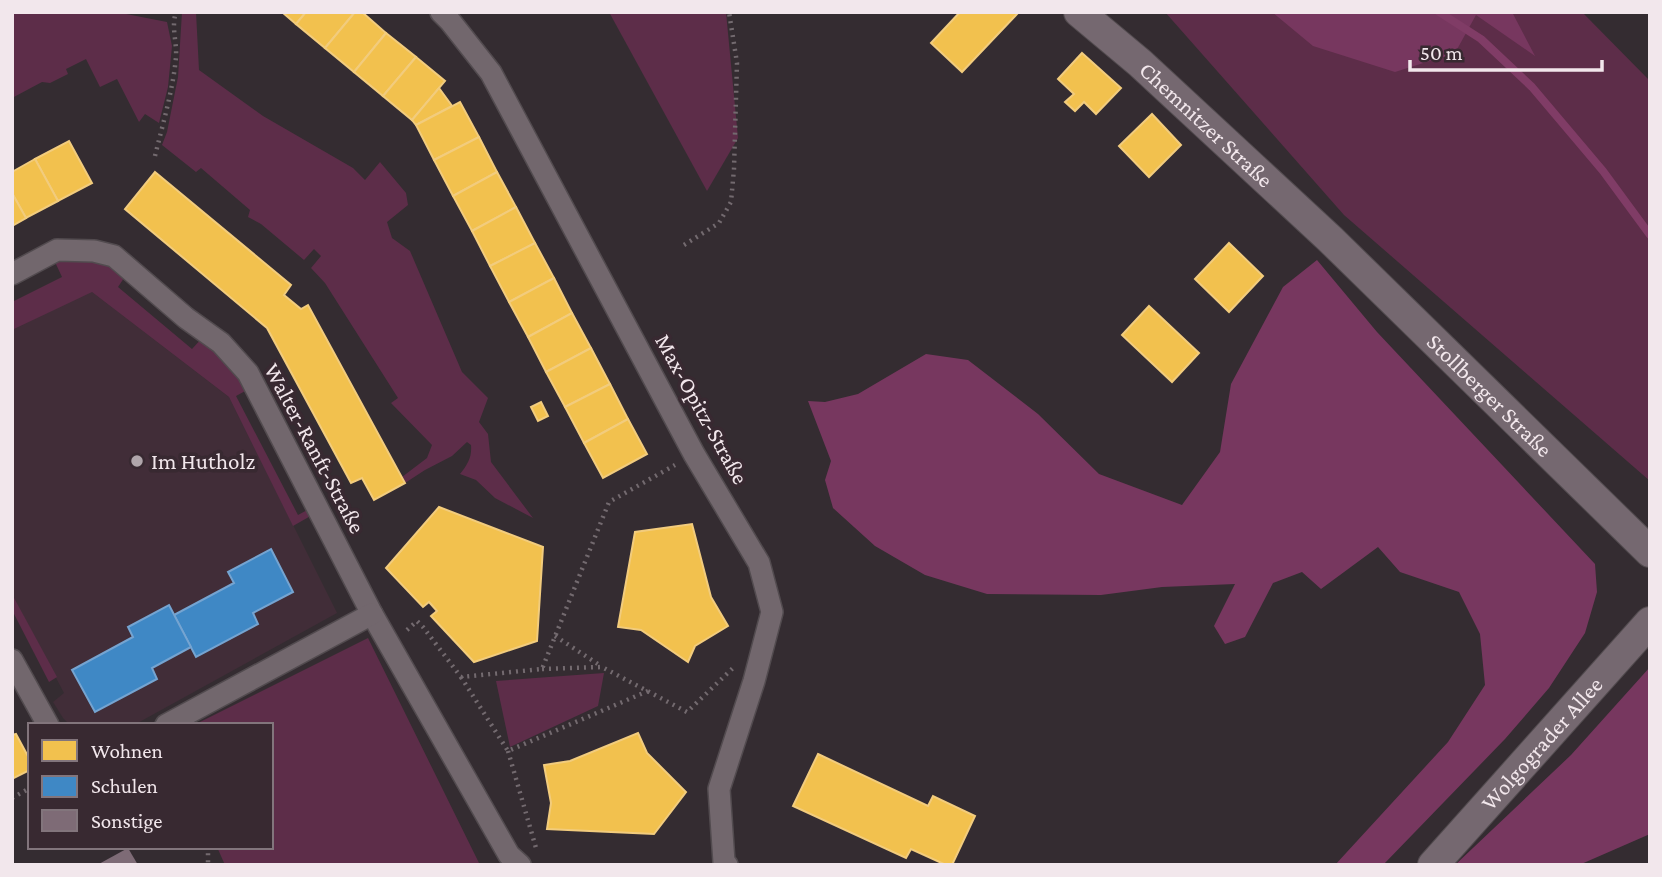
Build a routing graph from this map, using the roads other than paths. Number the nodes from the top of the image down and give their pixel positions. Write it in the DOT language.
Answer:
graph roads {
  1 [pos="440,12"];
  2 [pos="1079,12"];
  3 [pos="1330,239"];
  4 [pos="12,274"];
  5 [pos="1650,552"];
  6 [pos="372,614"];
  7 [pos="1650,622"];
  8 [pos="12,660"];
  9 [pos="47,723"];
  10 [pos="170,723"];
  11 [pos="529,860"];
  12 [pos="721,864"];
  13 [pos="1433,865"];
  1 -- 12 [label="street, Max-Opitz-Straße"];
  2 -- 3 [label="main road, Chemnitzer Straße"];
  3 -- 5 [label="main road, Stollberger Straße"];
  4 -- 6 [label="street, Walter-Ranft-Straße"];
  6 -- 10 [label="street"];
  6 -- 11 [label="street, Walter-Ranft-Straße"];
  7 -- 13 [label="main road, Wolgograder Allee"];
  8 -- 9 [label="street"];
}
